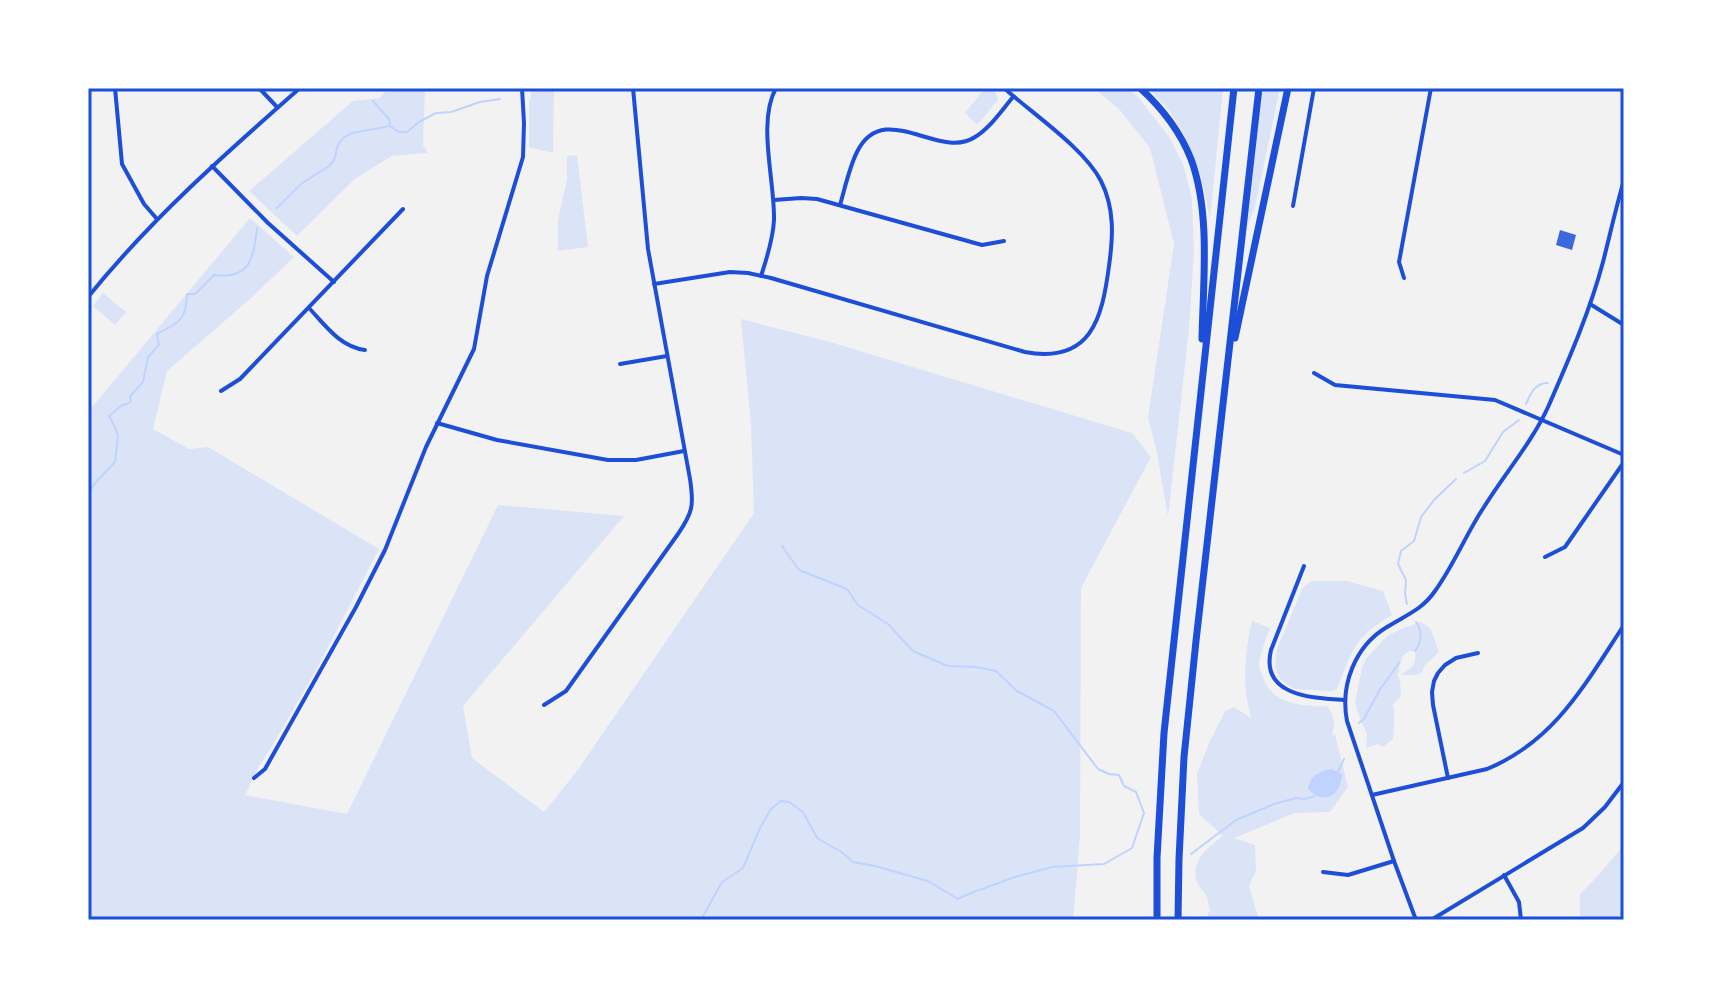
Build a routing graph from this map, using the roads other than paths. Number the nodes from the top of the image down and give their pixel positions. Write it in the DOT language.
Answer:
graph roads {
  1 [pos="115,88"];
  2 [pos="259,88"];
  3 [pos="300,88"];
  4 [pos="522,88"];
  5 [pos="633,88"];
  6 [pos="776,88"];
  7 [pos="1004,88"];
  8 [pos="1140,88"];
  9 [pos="1234,88"];
  10 [pos="1259,88"];
  11 [pos="1288,88"];
  12 [pos="1314,88"];
  13 [pos="1431,88"];
  14 [pos="1617,88"];
  15 [pos="1624,90"];
  16 [pos="1013,97"];
  17 [pos="277,108"];
  18 [pos="212,166"];
  19 [pos="1624,180"];
  20 [pos="774,200"];
  21 [pos="840,205"];
  22 [pos="1293,206"];
  23 [pos="403,209"];
  24 [pos="157,219"];
  25 [pos="1004,241"];
  26 [pos="761,276"];
  27 [pos="1404,278"];
  28 [pos="334,282"];
  29 [pos="654,284"];
  30 [pos="88,297"];
  31 [pos="1590,304"];
  32 [pos="309,308"];
  33 [pos="1624,325"];
  34 [pos="365,350"];
  35 [pos="667,356"];
  36 [pos="620,364"];
  37 [pos="1314,373"];
  38 [pos="1202,382"];
  39 [pos="1226,383"];
  40 [pos="221,391"];
  41 [pos="1542,420"];
  42 [pos="437,423"];
  43 [pos="684,451"];
  44 [pos="1624,455"];
  45 [pos="1624,462"];
  46 [pos="1545,557"];
  47 [pos="1304,566"];
  48 [pos="1623,630"];
  49 [pos="1478,653"];
  50 [pos="1344,700"];
  51 [pos="544,705"];
  52 [pos="254,778"];
  53 [pos="1448,779"];
  54 [pos="1624,782"];
  55 [pos="1372,795"];
  56 [pos="1394,861"];
  57 [pos="1323,872"];
  58 [pos="1504,875"];
  59 [pos="1157,920"];
  60 [pos="1178,920"];
  61 [pos="1416,920"];
  62 [pos="1431,920"];
  63 [pos="1521,920"];
  1 -- 24 [label="street"];
  2 -- 17 [label="street"];
  3 -- 17 [label="street"];
  4 -- 42 [label="street"];
  5 -- 29 [label="street"];
  6 -- 20 [label="street"];
  7 -- 16 [label="street"];
  8 -- 38 [label="highway"];
  9 -- 38 [label="highway"];
  10 -- 39 [label="highway"];
  11 -- 39 [label="highway"];
  12 -- 22 [label="street"];
  13 -- 27 [label="street"];
  14 -- 15 [label="street"];
  16 -- 21 [label="street"];
  16 -- 26 [label="street"];
  17 -- 18 [label="street"];
  18 -- 24 [label="street"];
  18 -- 28 [label="street"];
  19 -- 31 [label="street"];
  20 -- 21 [label="street"];
  20 -- 26 [label="street"];
  21 -- 25 [label="street"];
  23 -- 28 [label="street"];
  24 -- 30 [label="street"];
  26 -- 29 [label="street"];
  28 -- 32 [label="street"];
  29 -- 35 [label="street"];
  31 -- 33 [label="street"];
  31 -- 41 [label="street"];
  32 -- 34 [label="street"];
  32 -- 40 [label="street"];
  35 -- 36 [label="street"];
  35 -- 43 [label="street"];
  37 -- 41 [label="street"];
  38 -- 59 [label="highway"];
  39 -- 60 [label="highway"];
  41 -- 44 [label="street"];
  41 -- 50 [label="street"];
  42 -- 43 [label="street"];
  42 -- 52 [label="street"];
  43 -- 51 [label="street"];
  45 -- 46 [label="street"];
  47 -- 50 [label="street"];
  48 -- 53 [label="street"];
  49 -- 53 [label="street"];
  50 -- 55 [label="street"];
  53 -- 55 [label="street"];
  54 -- 58 [label="street"];
  55 -- 56 [label="street"];
  56 -- 57 [label="street"];
  56 -- 61 [label="street"];
  58 -- 62 [label="street"];
  58 -- 63 [label="street"];
}
